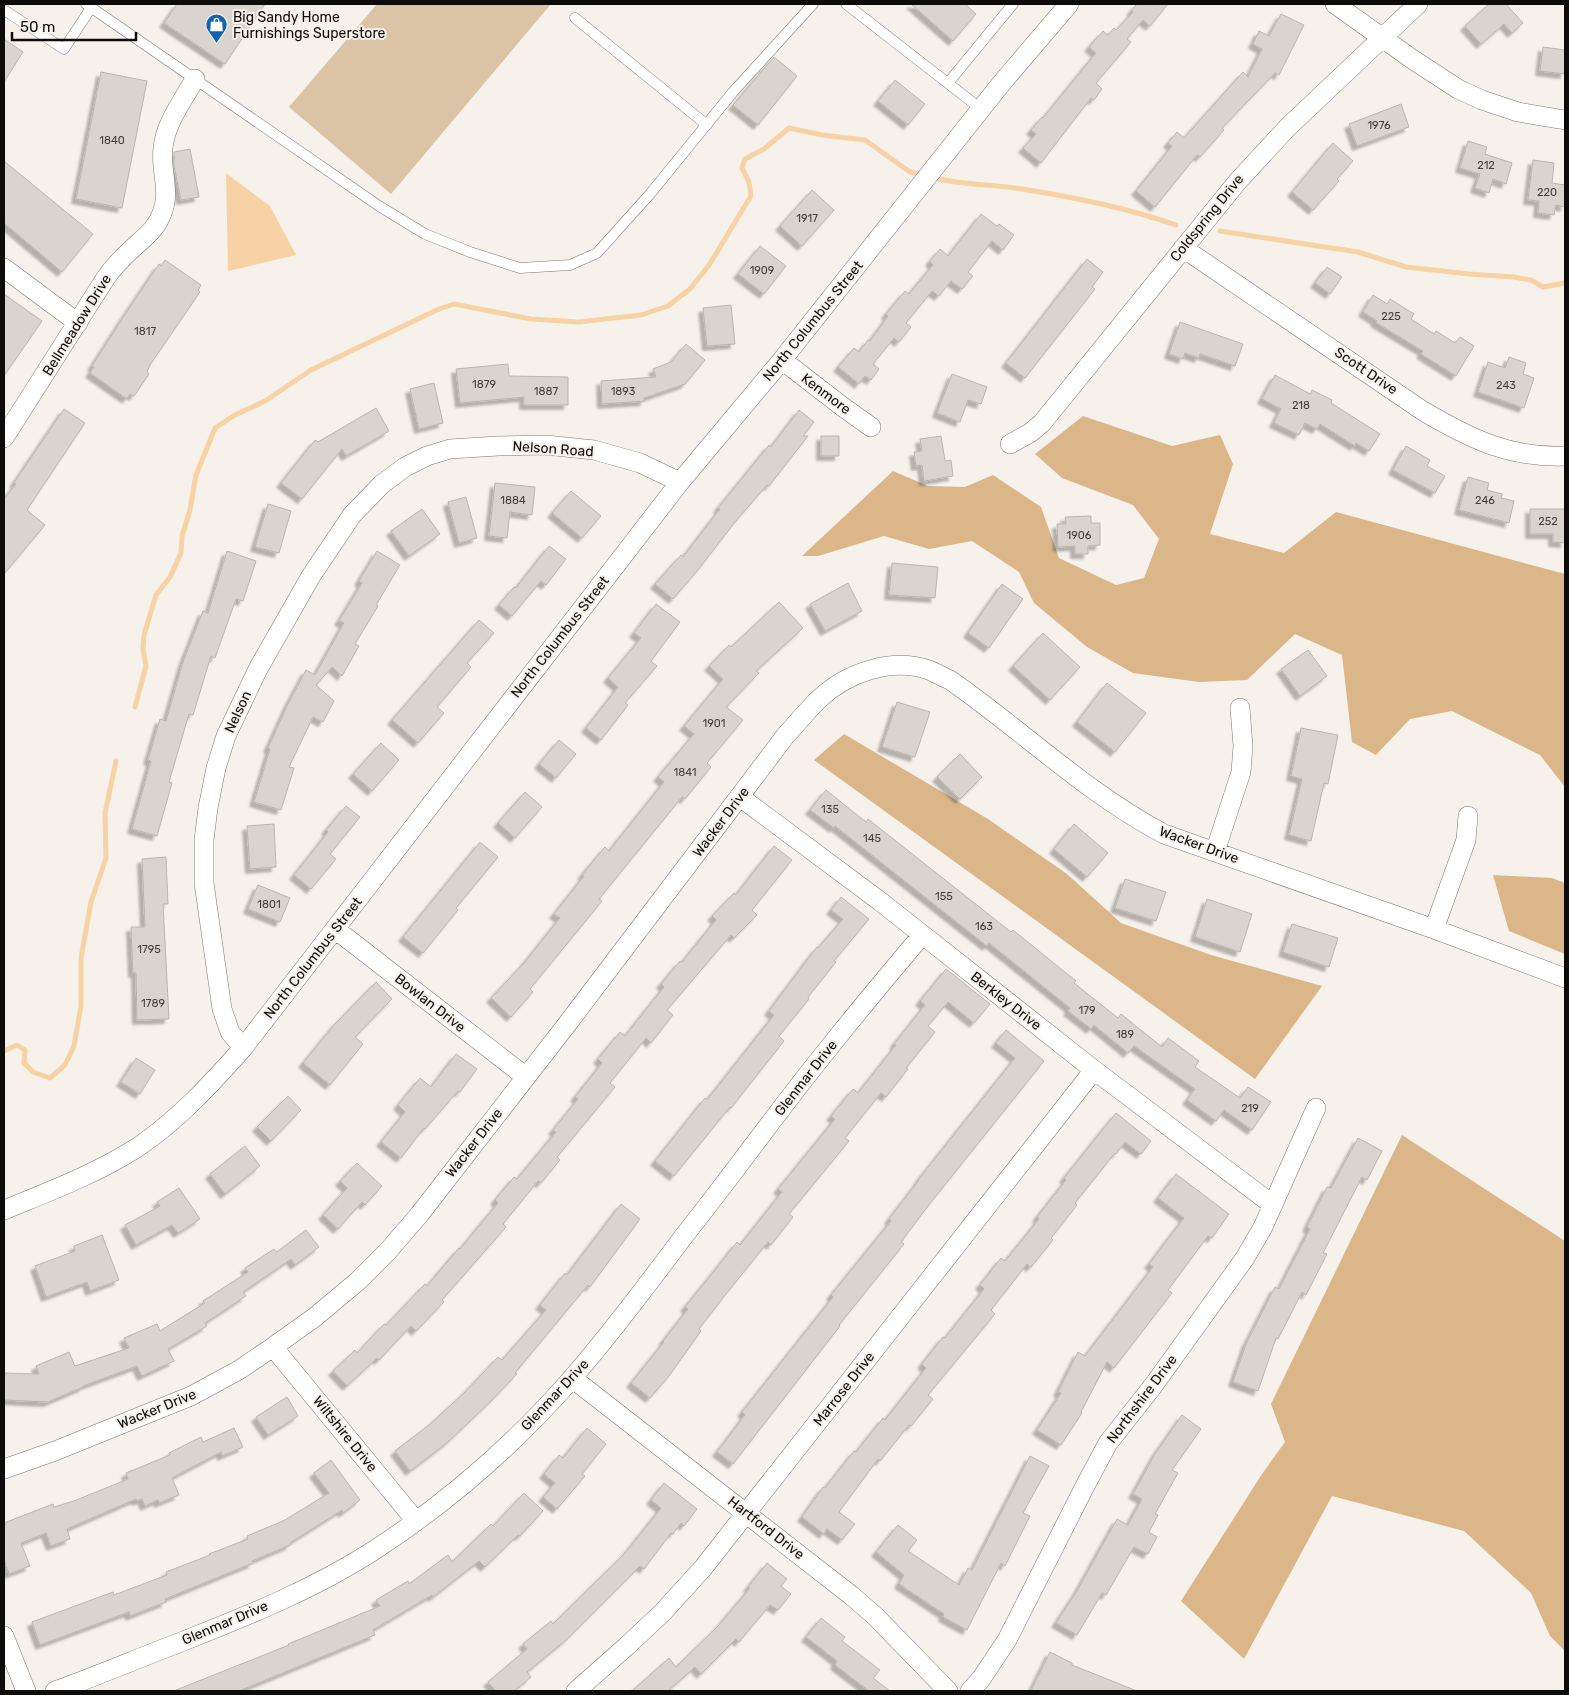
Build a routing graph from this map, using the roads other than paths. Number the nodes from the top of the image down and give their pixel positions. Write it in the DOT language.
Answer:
graph roads {
  1 [pos="813,4"];
  2 [pos="846,4"];
  3 [pos="1013,4"];
  4 [pos="1069,4"];
  5 [pos="1336,4"];
  6 [pos="1418,4"];
  7 [pos="89,6"];
  8 [pos="4,10"];
  9 [pos="575,18"];
  10 [pos="1382,38"];
  11 [pos="195,79"];
  12 [pos="948,83"];
  13 [pos="981,109"];
  14 [pos="1565,120"];
  15 [pos="706,125"];
  16 [pos="1183,248"];
  17 [pos="4,268"];
  18 [pos="78,322"];
  19 [pos="782,360"];
  20 [pos="871,427"];
  21 [pos="4,438"];
  22 [pos="1010,444"];
  23 [pos="450,449"];
  24 [pos="1565,456"];
  25 [pos="680,482"];
  26 [pos="1240,708"];
  27 [pos="740,797"];
  28 [pos="1468,816"];
  29 [pos="1215,852"];
  30 [pos="1434,928"];
  31 [pos="335,929"];
  32 [pos="922,935"];
  33 [pos="1565,978"];
  34 [pos="243,1048"];
  35 [pos="1094,1070"];
  36 [pos="526,1077"];
  37 [pos="1316,1108"];
  38 [pos="1273,1205"];
  39 [pos="4,1210"];
  40 [pos="274,1347"];
  41 [pos="572,1378"];
  42 [pos="4,1469"];
  43 [pos="748,1513"];
  44 [pos="416,1521"];
  45 [pos="4,1636"];
  46 [pos="26,1691"];
  47 [pos="55,1691"];
  48 [pos="576,1691"];
  49 [pos="948,1691"];
  50 [pos="970,1691"];
  1 -- 15 [label="lane"];
  2 -- 12 [label="lane"];
  3 -- 12 [label="lane"];
  4 -- 13 [label="street, North Columbus Street"];
  5 -- 10 [label="street"];
  6 -- 10 [label="street, Coldspring Drive"];
  7 -- 8 [label="lane"];
  7 -- 11 [label="lane"];
  9 -- 15 [label="lane"];
  10 -- 14 [label="street"];
  10 -- 16 [label="street, Coldspring Drive"];
  11 -- 15 [label="lane"];
  11 -- 18 [label="street, Bellmeadow Drive"];
  12 -- 13 [label="lane"];
  13 -- 19 [label="street, North Columbus Street"];
  16 -- 22 [label="street, Coldspring Drive"];
  16 -- 24 [label="street, Scott Drive"];
  17 -- 18 [label="street"];
  18 -- 21 [label="street, Bellmeadow Drive"];
  19 -- 20 [label="street, Kenmore"];
  19 -- 25 [label="street, North Columbus Street"];
  23 -- 25 [label="street, Nelson Road"];
  23 -- 34 [label="street, Nelson"];
  25 -- 31 [label="street, North Columbus Street"];
  26 -- 29 [label="street"];
  27 -- 29 [label="street, Wacker Drive"];
  27 -- 32 [label="street, Berkley Drive"];
  27 -- 36 [label="street, Wacker Drive"];
  28 -- 30 [label="street"];
  29 -- 30 [label="street, Wacker Drive"];
  30 -- 33 [label="street, Wacker Drive"];
  31 -- 34 [label="street, North Columbus Street"];
  31 -- 36 [label="street, Bowlan Drive"];
  32 -- 35 [label="street, Berkley Drive"];
  32 -- 41 [label="street, Glenmar Drive"];
  34 -- 39 [label="street, North Columbus Street"];
  35 -- 38 [label="street, Berkley Drive"];
  35 -- 43 [label="street, Marrose Drive"];
  36 -- 40 [label="street, Wacker Drive"];
  37 -- 38 [label="street, Northshire Drive"];
  38 -- 50 [label="street, Northshire Drive"];
  40 -- 42 [label="street, Wacker Drive"];
  40 -- 44 [label="street, Wiltshire Drive"];
  41 -- 43 [label="street, Hartford Drive"];
  41 -- 44 [label="street, Glenmar Drive"];
  43 -- 48 [label="street, Marrose Drive"];
  43 -- 49 [label="street, Hartford Drive"];
  44 -- 47 [label="street, Glenmar Drive"];
  45 -- 46 [label="street"];
}
